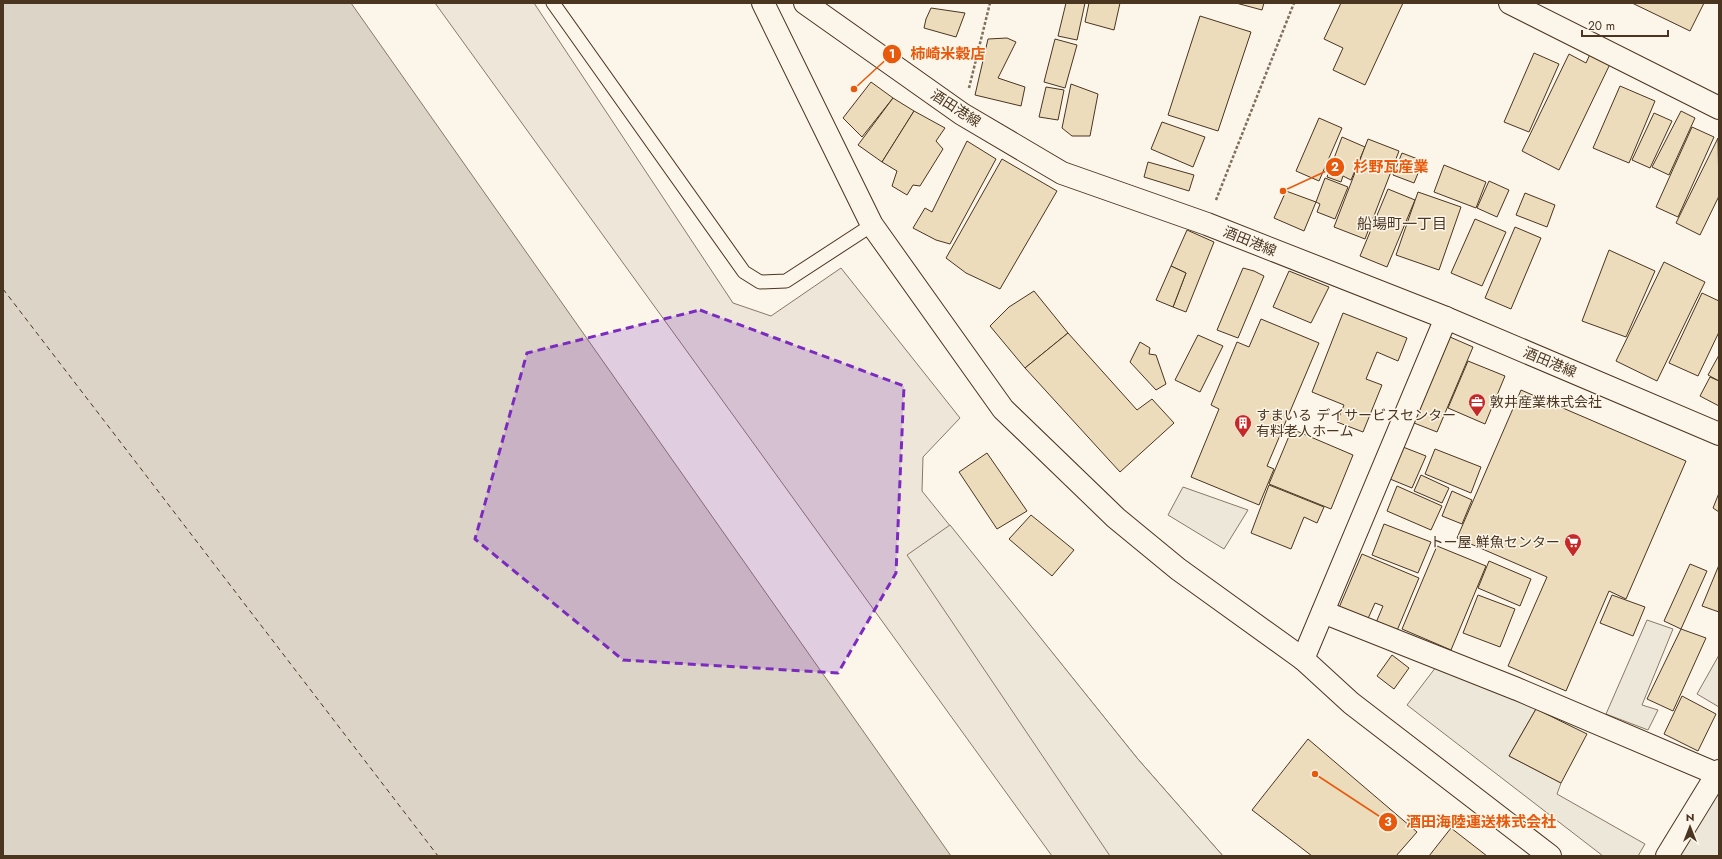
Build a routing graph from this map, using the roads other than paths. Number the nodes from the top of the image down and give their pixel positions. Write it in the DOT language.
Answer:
graph roads {
  1 [pos="553,3"];
  2 [pos="763,3"];
  3 [pos="805,3"];
  4 [pos="1510,3"];
  5 [pos="1719,108"];
  6 [pos="872,225"];
  7 [pos="1446,318"];
  8 [pos="1719,434"];
  9 [pos="1323,612"];
  10 [pos="1303,659"];
  11 [pos="1718,772"];
  12 [pos="1550,856"];
  13 [pos="1667,856"];
  1 -- 6 [label="lane"];
  2 -- 6 [label="street"];
  3 -- 7 [label="street, 酒田港線"];
  4 -- 5 [label="street"];
  6 -- 10 [label="street"];
  7 -- 8 [label="street, 酒田港線"];
  7 -- 9 [label="street"];
  9 -- 10 [label="street"];
  9 -- 11 [label="street"];
  10 -- 12 [label="street"];
  11 -- 13 [label="street"];
}
